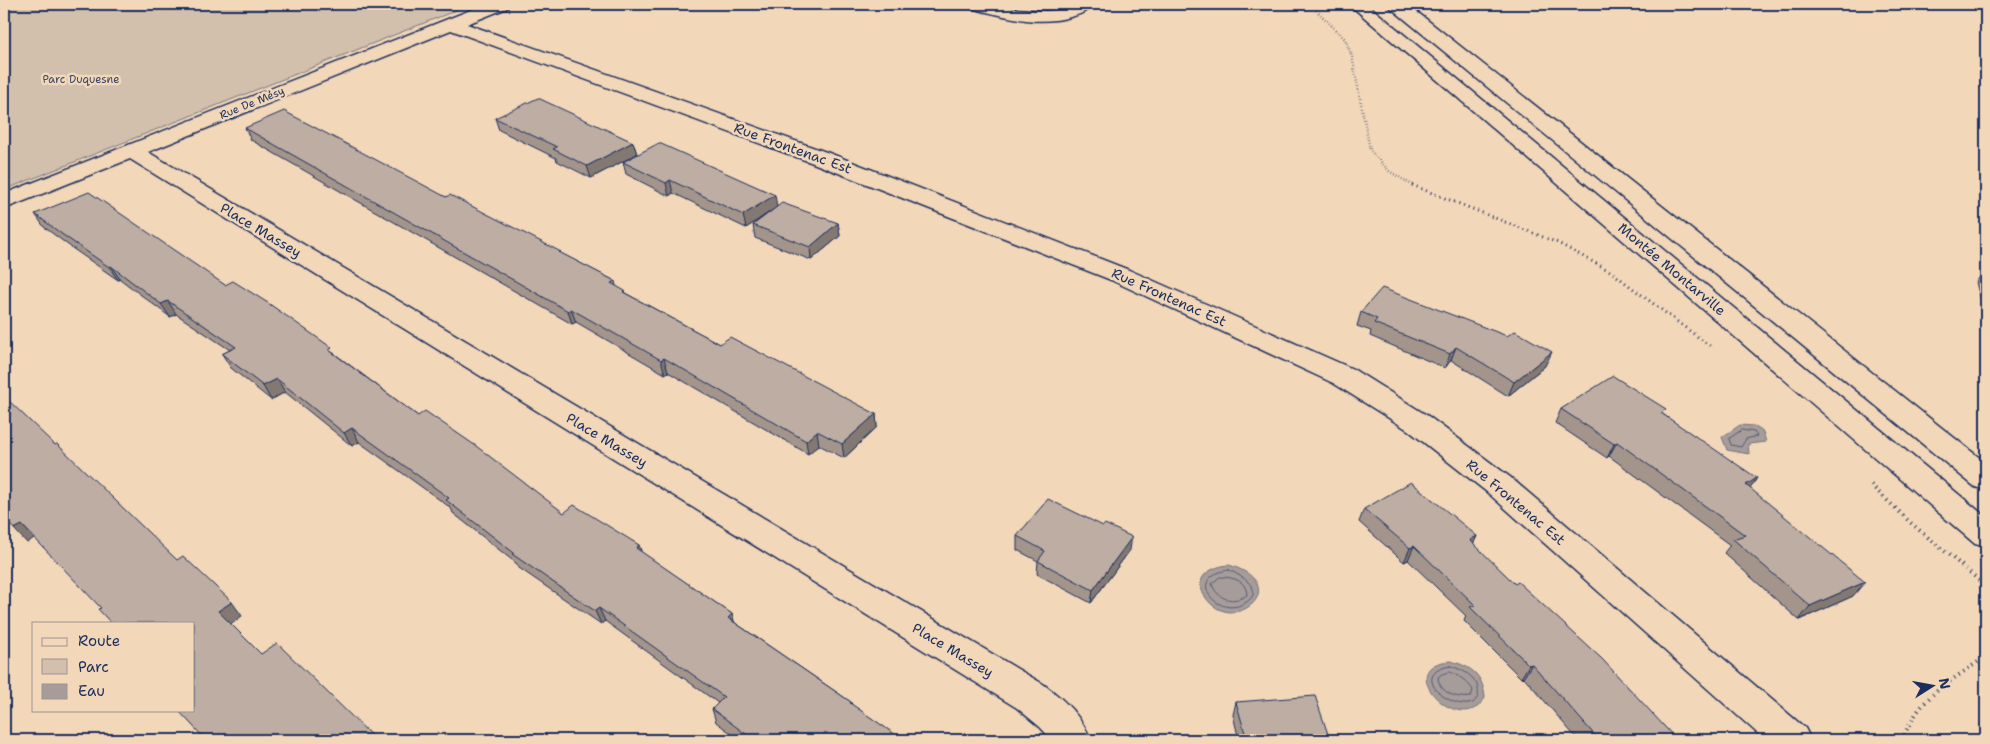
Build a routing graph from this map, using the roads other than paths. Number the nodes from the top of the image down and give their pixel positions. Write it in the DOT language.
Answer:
graph roads {
  1 [pos="501,4"];
  2 [pos="977,4"];
  3 [pos="1085,4"];
  4 [pos="1358,4"];
  5 [pos="1397,4"];
  6 [pos="450,24"];
  7 [pos="131,151"];
  8 [pos="4,202"];
  9 [pos="1986,479"];
  10 [pos="1986,535"];
  11 [pos="1072,740"];
  12 [pos="1792,740"];
  1 -- 6 [label="street, Rue De Mésy"];
  2 -- 3 [label="street"];
  4 -- 10 [label="street, Montée Montarville"];
  5 -- 9 [label="street"];
  6 -- 7 [label="street, Rue De Mésy"];
  6 -- 12 [label="street, Rue Frontenac Est"];
  7 -- 8 [label="street, Rue De Mésy"];
  7 -- 11 [label="street, Place Massey"];
}
